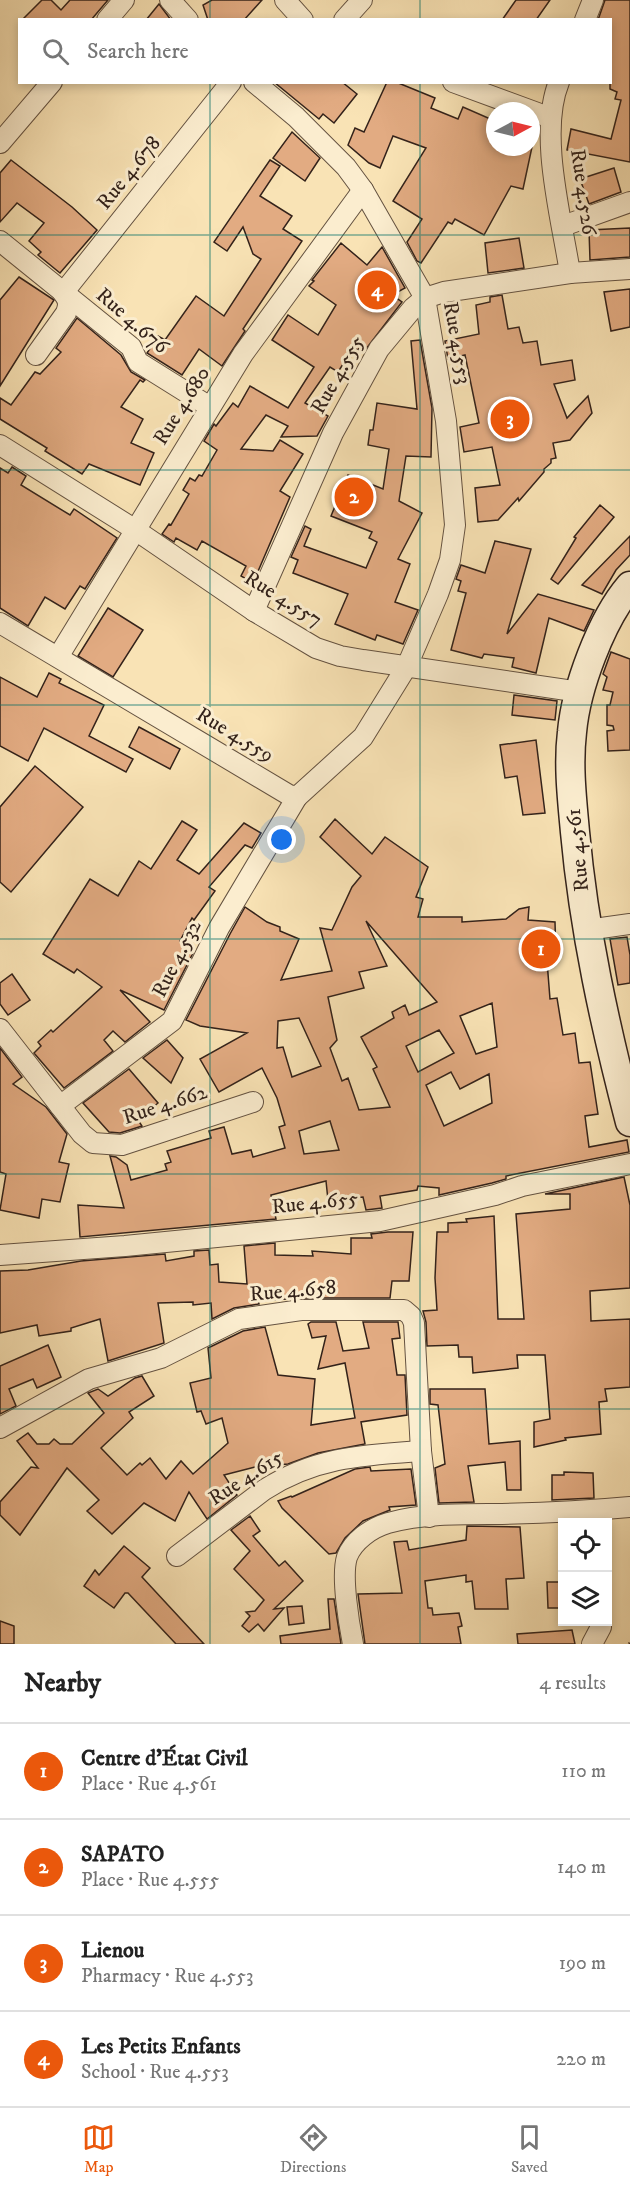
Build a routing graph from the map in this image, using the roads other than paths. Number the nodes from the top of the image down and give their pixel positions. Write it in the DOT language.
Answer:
graph roads {
  1 [pos="124,0"];
  2 [pos="170,0"];
  3 [pos="285,0"];
  4 [pos="362,0"];
  5 [pos="593,0"];
  6 [pos="109,18"];
  7 [pos="186,18"];
  8 [pos="301,18"];
  9 [pos="346,18"];
  10 [pos="586,18"];
  11 [pos="50,84"];
  12 [pos="229,84"];
  13 [pos="256,84"];
  14 [pos="458,84"];
  15 [pos="559,84"];
  16 [pos="551,118"];
  17 [pos="0,143"];
  18 [pos="363,190"];
  19 [pos="630,202"];
  20 [pos="563,226"];
  21 [pos="0,241"];
  22 [pos="630,269"];
  23 [pos="570,273"];
  24 [pos="63,293"];
  25 [pos="425,298"];
  26 [pos="36,355"];
  27 [pos="210,407"];
  28 [pos="0,445"];
  29 [pos="134,529"];
  30 [pos="630,586"];
  31 [pos="254,611"];
  32 [pos="0,622"];
  33 [pos="58,657"];
  34 [pos="407,666"];
  35 [pos="580,692"];
  36 [pos="297,798"];
  37 [pos="630,924"];
  38 [pos="587,930"];
  39 [pos="1,1034"];
  40 [pos="253,1102"];
  41 [pos="60,1106"];
  42 [pos="629,1117"];
  43 [pos="630,1164"];
  44 [pos="0,1255"];
  45 [pos="0,1428"];
  46 [pos="421,1451"];
  47 [pos="630,1507"];
  48 [pos="429,1517"];
  49 [pos="177,1556"];
  50 [pos="353,1644"];
  1 -- 6 [label="street"];
  2 -- 7 [label="street"];
  3 -- 8 [label="street"];
  4 -- 9 [label="street"];
  5 -- 10 [label="street"];
  11 -- 17 [label="street"];
  12 -- 24 [label="street, Rue 4.678"];
  13 -- 18 [label="street, Rue 4.553"];
  14 -- 16 [label="street"];
  15 -- 16 [label="street, Rue 4.526"];
  16 -- 20 [label="street, Rue 4.526"];
  18 -- 25 [label="street, Rue 4.553"];
  18 -- 27 [label="street, Rue 4.680"];
  19 -- 20 [label="street"];
  20 -- 23 [label="street, Rue 4.526"];
  21 -- 24 [label="street, Rue 4.676"];
  22 -- 23 [label="street"];
  23 -- 25 [label="street"];
  24 -- 26 [label="street"];
  24 -- 27 [label="street, Rue 4.676"];
  25 -- 31 [label="street, Rue 4.555"];
  25 -- 34 [label="street, Rue 4.553"];
  27 -- 29 [label="street, Rue 4.680"];
  28 -- 29 [label="street, Rue 4.557"];
  29 -- 31 [label="street, Rue 4.557"];
  29 -- 33 [label="street, Rue 4.680"];
  30 -- 35 [label="main road, Rue 4.561"];
  31 -- 34 [label="street, Rue 4.557"];
  32 -- 33 [label="street, Rue 4.559"];
  33 -- 36 [label="street, Rue 4.559"];
  34 -- 35 [label="street, Rue 4.557"];
  34 -- 36 [label="street"];
  35 -- 38 [label="main road, Rue 4.561"];
  36 -- 41 [label="street, Rue 4.532"];
  37 -- 38 [label="street"];
  38 -- 42 [label="main road, Rue 4.561"];
  39 -- 41 [label="street, Rue 4.662"];
  40 -- 41 [label="street, Rue 4.662"];
  43 -- 44 [label="street, Rue 4.655"];
  45 -- 46 [label="street, Rue 4.658"];
  46 -- 48 [label="street, Rue 4.658"];
  46 -- 49 [label="street, Rue 4.615"];
  47 -- 48 [label="street"];
  48 -- 50 [label="street"];
}
